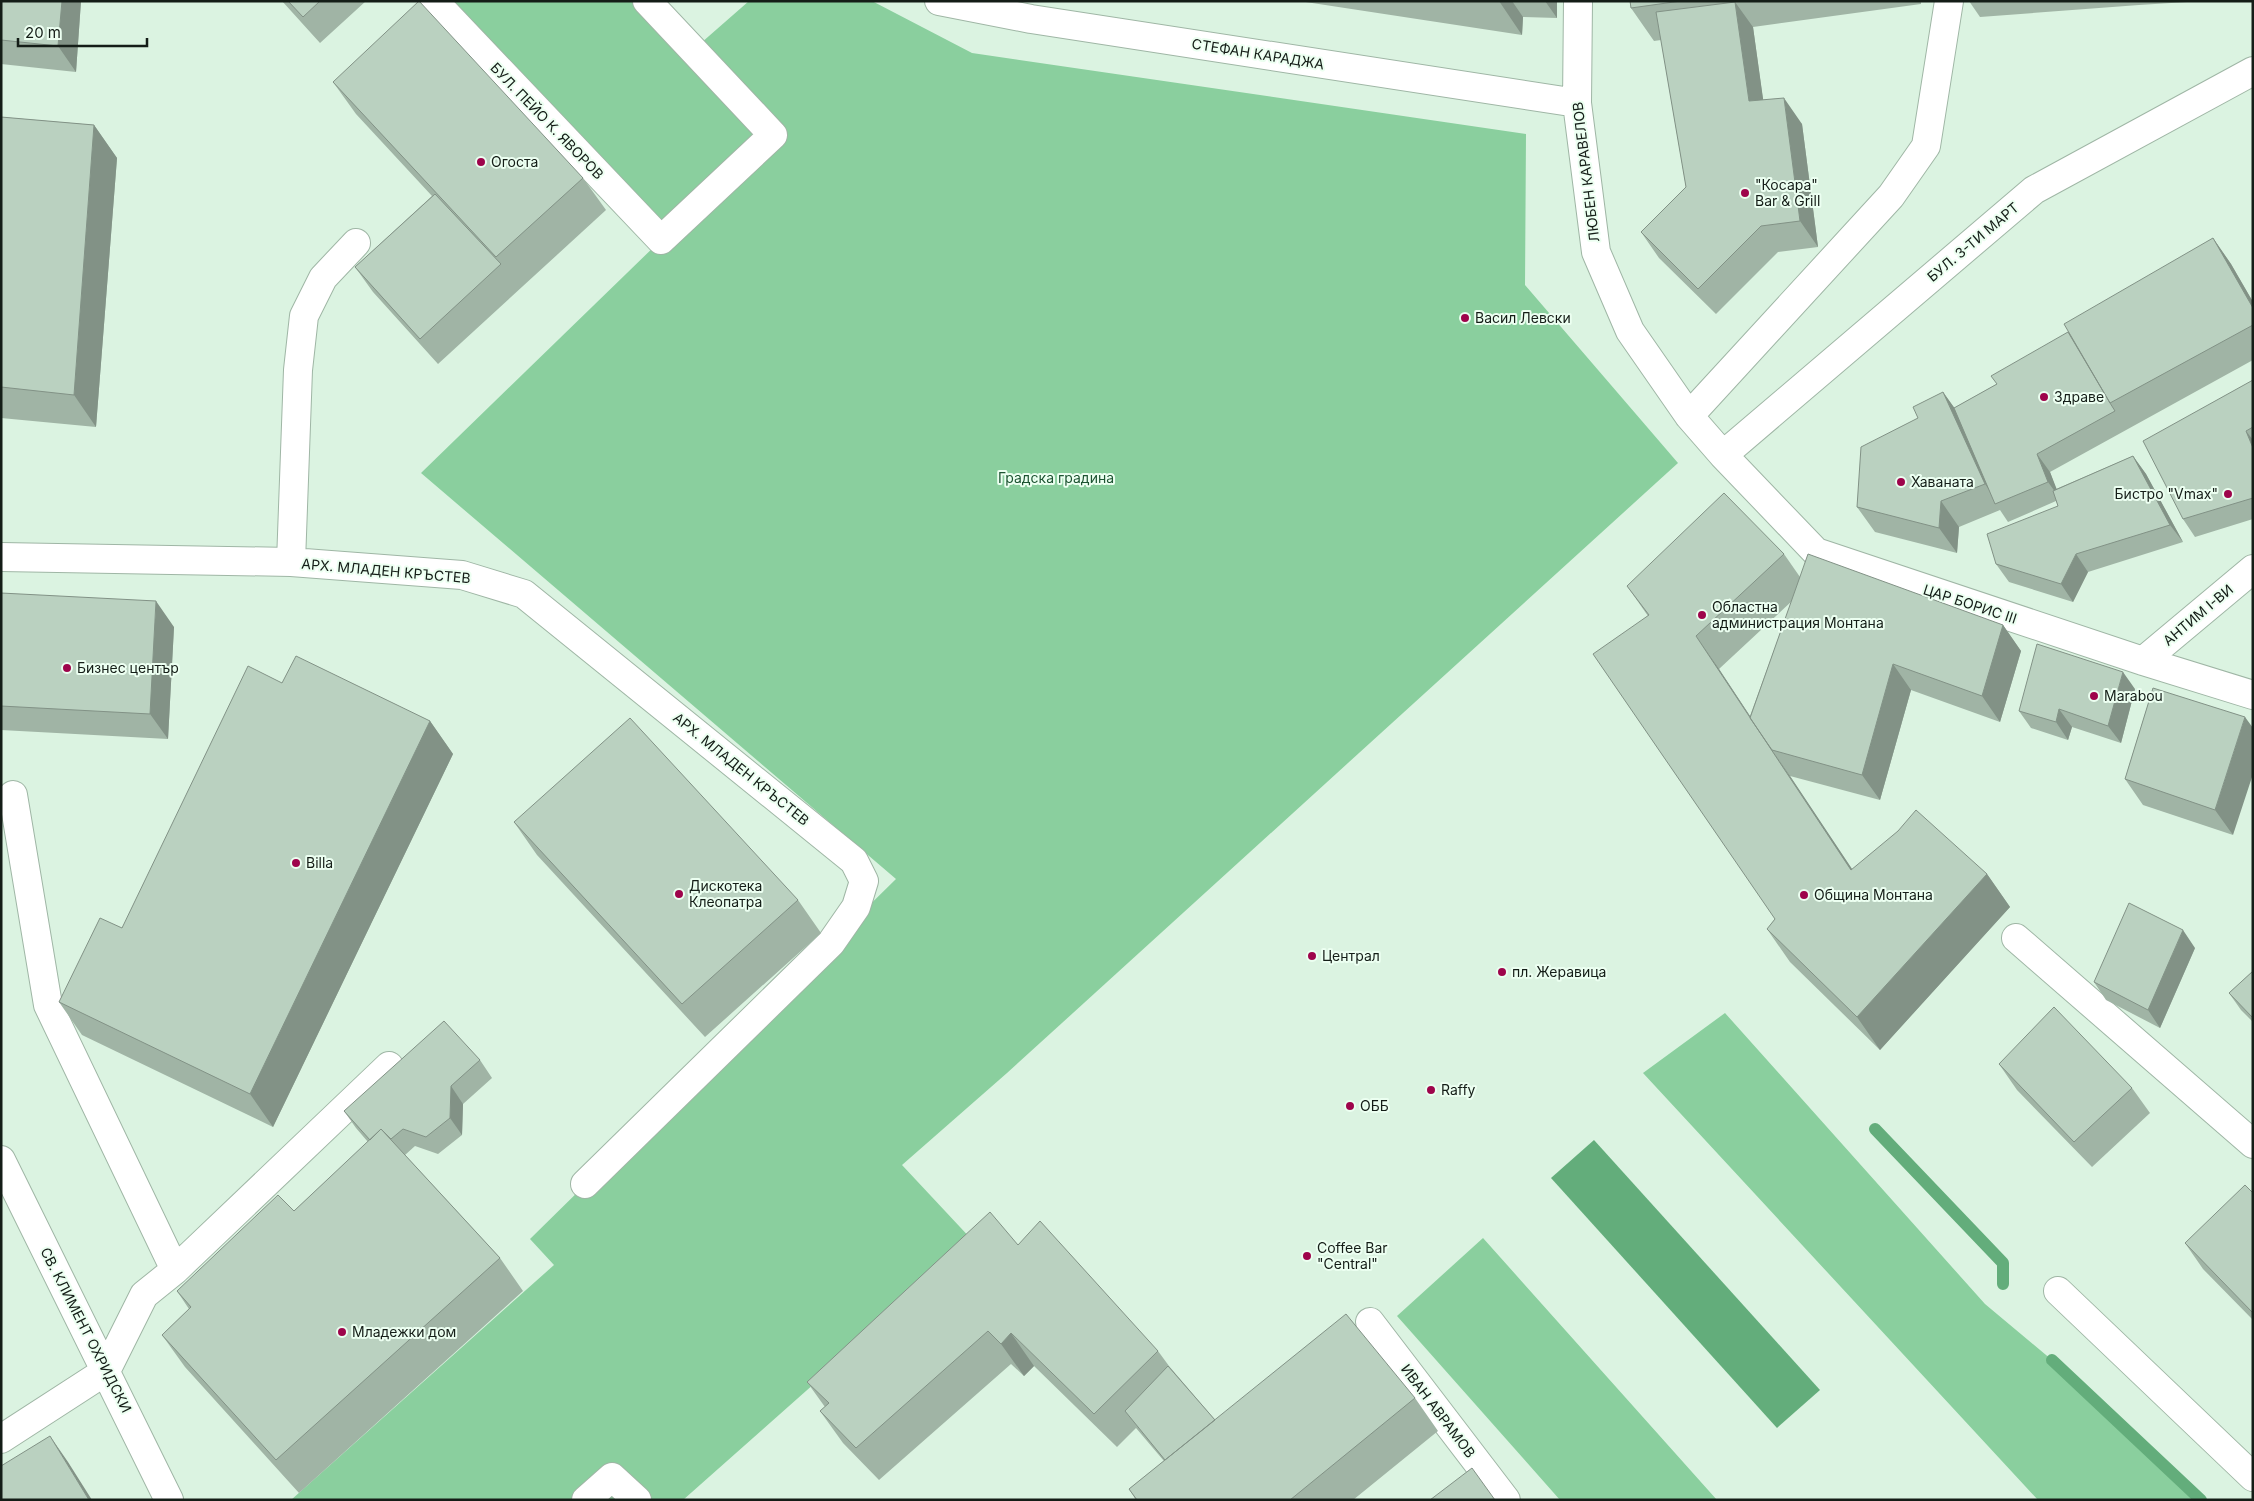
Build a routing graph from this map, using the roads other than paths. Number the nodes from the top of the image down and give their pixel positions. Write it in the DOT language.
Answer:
graph roads {
  1 [pos="434,1"];
  2 [pos="647,1"];
  3 [pos="939,1"];
  4 [pos="1578,1"];
  5 [pos="1949,1"];
  6 [pos="2253,71"];
  7 [pos="1577,103"];
  8 [pos="356,243"];
  9 [pos="1690,416"];
  10 [pos="1723,455"];
  11 [pos="1,557"];
  12 [pos="291,562"];
  13 [pos="2253,569"];
  14 [pos="2143,662"];
  15 [pos="2253,695"];
  16 [pos="13,795"];
  17 [pos="2016,938"];
  18 [pos="389,1066"];
  19 [pos="2253,1144"];
  20 [pos="1,1160"];
  21 [pos="585,1184"];
  22 [pos="175,1270"];
  23 [pos="2058,1291"];
  24 [pos="1370,1322"];
  25 [pos="106,1371"];
  26 [pos="1,1439"];
  27 [pos="2253,1477"];
  28 [pos="170,1500"];
  29 [pos="586,1500"];
  30 [pos="636,1500"];
  31 [pos="1506,1500"];
  1 -- 2 [label="street, БУЛ. ПЕЙО К. ЯВОРОВ"];
  3 -- 7 [label="street, СТЕФАН КАРАДЖА"];
  4 -- 7 [label="street, ЛЮБЕН КАРАВЕЛОВ"];
  5 -- 9 [label="street"];
  6 -- 10 [label="street, БУЛ. 3-ТИ МАРТ"];
  7 -- 9 [label="street, ЛЮБЕН КАРАВЕЛОВ"];
  8 -- 12 [label="street"];
  9 -- 10 [label="street, ЛЮБЕН КАРАВЕЛОВ"];
  10 -- 14 [label="street, ЦАР БОРИС III"];
  11 -- 12 [label="street, АРХ. МЛАДЕН КРЪСТЕВ"];
  12 -- 21 [label="street, АРХ. МЛАДЕН КРЪСТЕВ"];
  13 -- 14 [label="street, АНТИМ I-ВИ"];
  14 -- 15 [label="street, ЦАР БОРИС III"];
  16 -- 22 [label="street"];
  17 -- 19 [label="street"];
  18 -- 22 [label="street"];
  20 -- 25 [label="street, СВ. КЛИМЕНТ ОХРИДСКИ"];
  22 -- 25 [label="street"];
  23 -- 27 [label="street"];
  24 -- 31 [label="street, ИВАН АВРАМОВ"];
  25 -- 26 [label="street"];
  25 -- 28 [label="street, СВ. КЛИМЕНТ ОХРИДСКИ"];
  29 -- 30 [label="street"];
}
